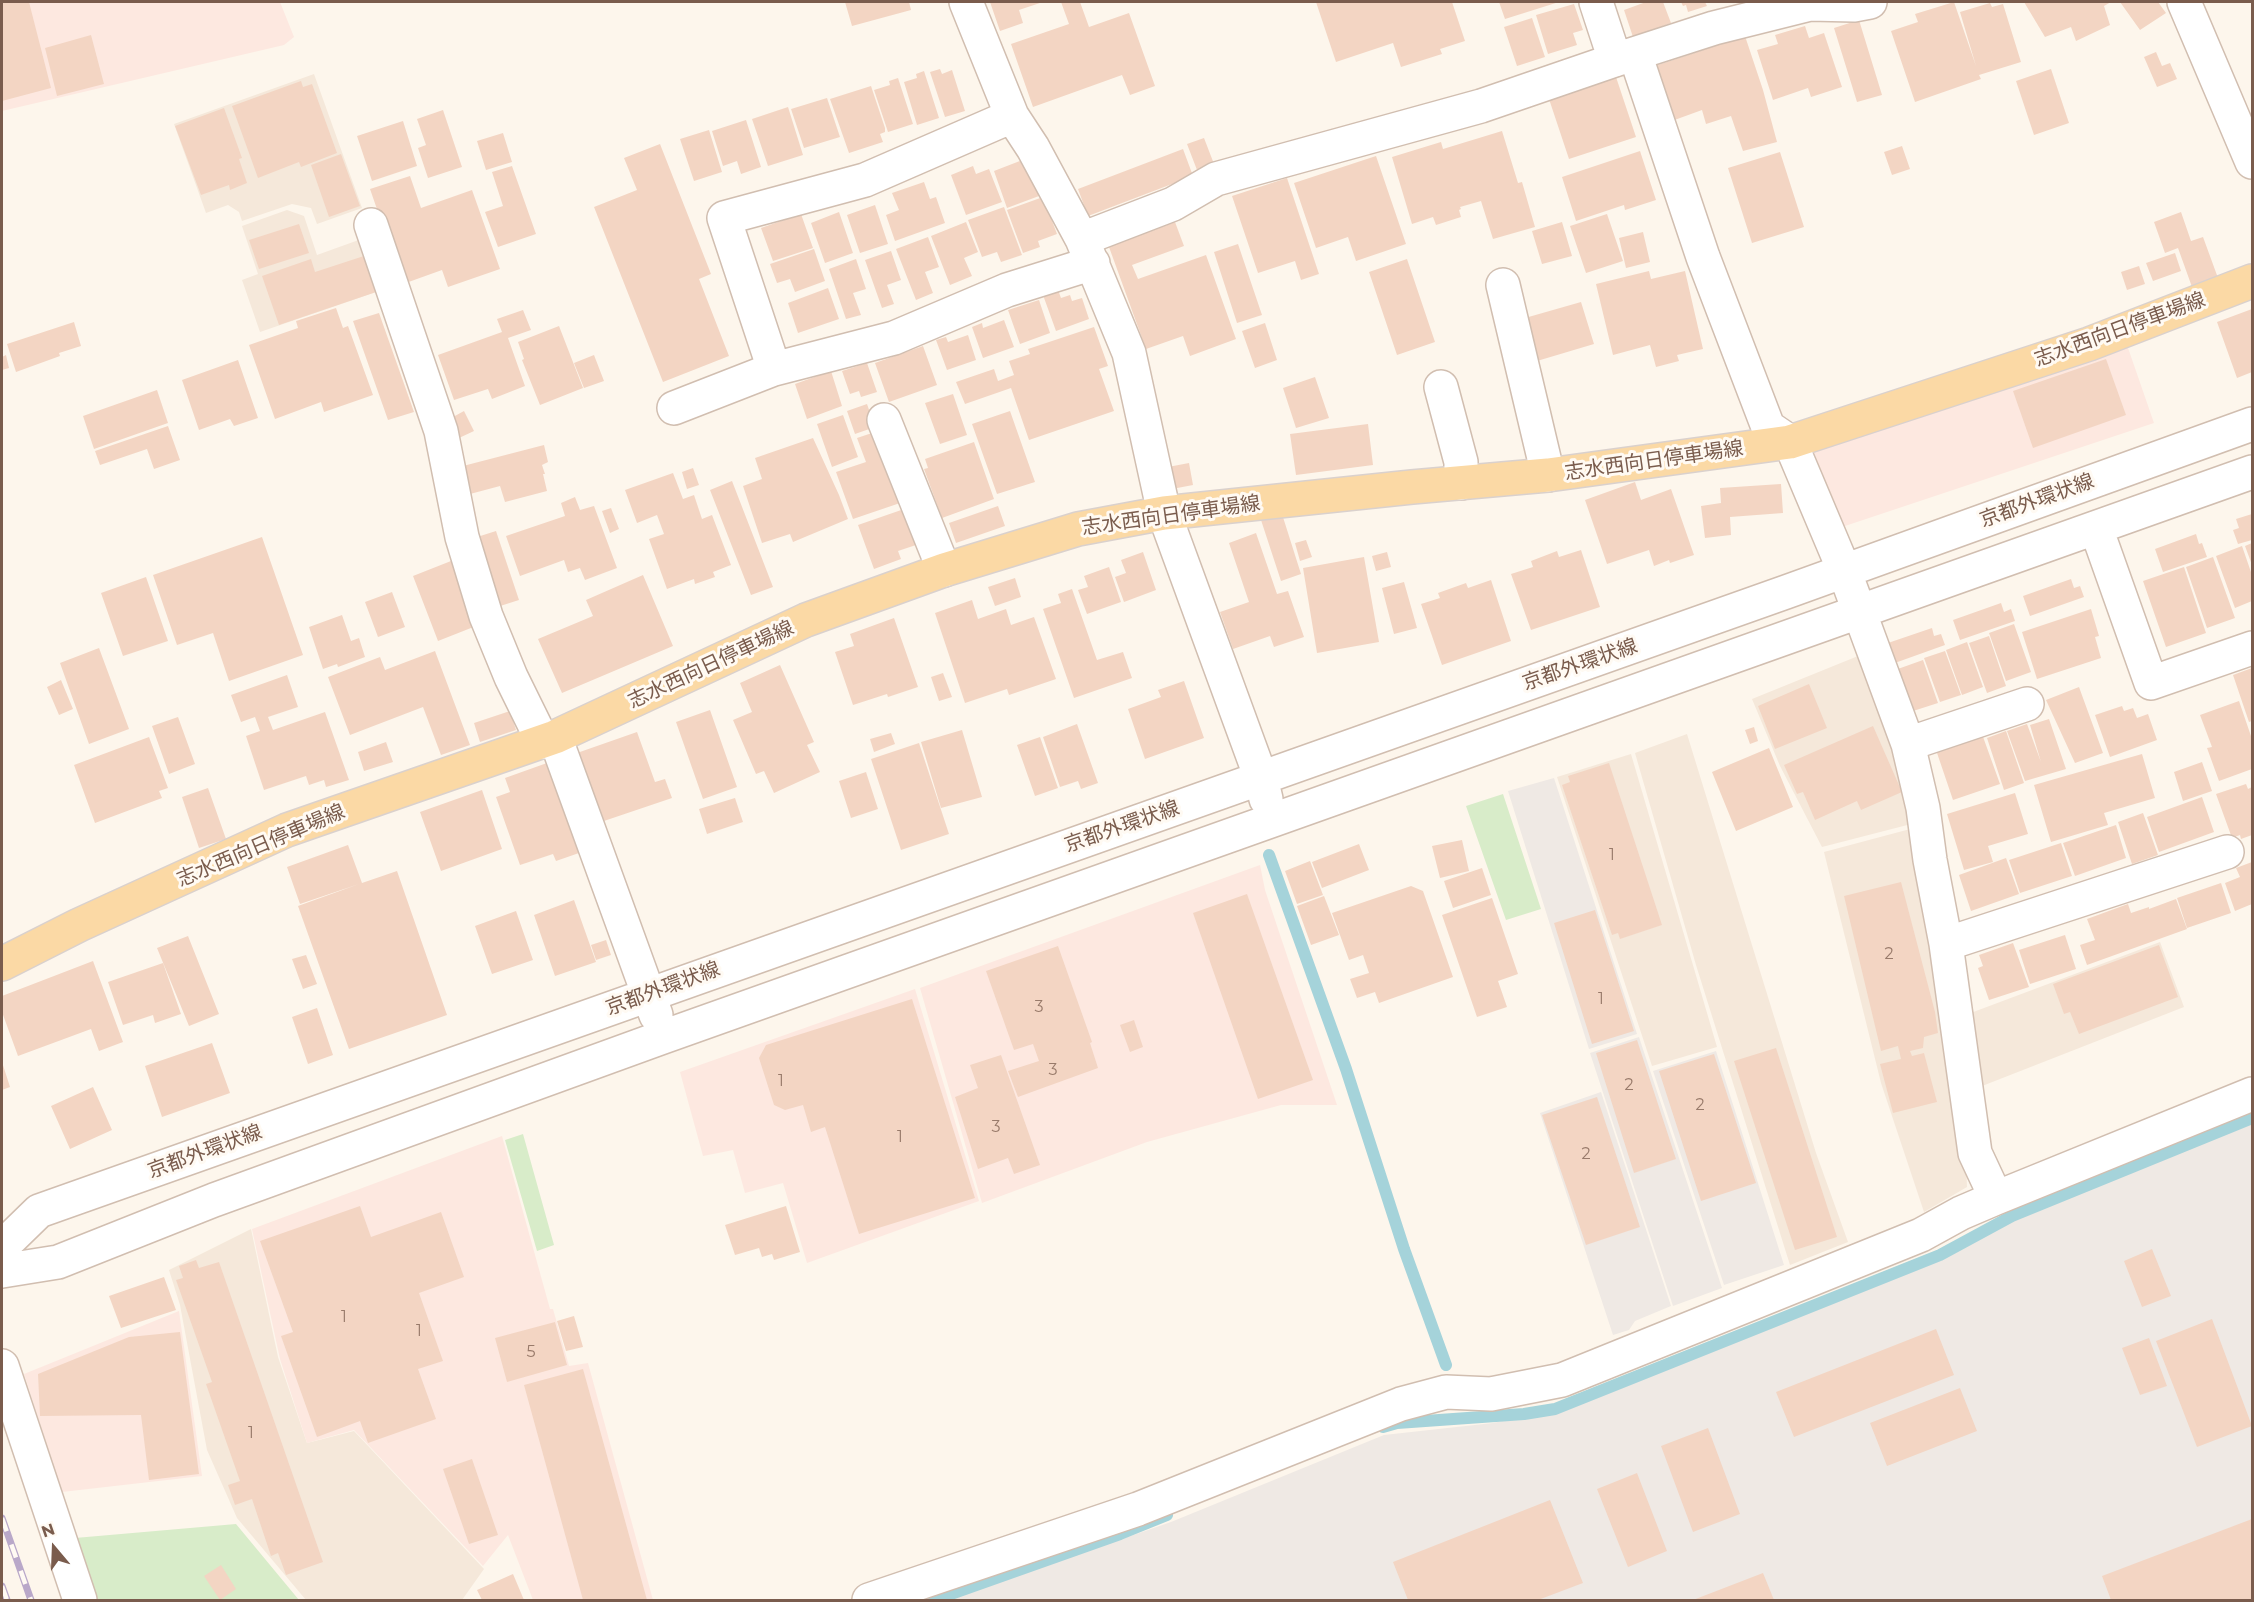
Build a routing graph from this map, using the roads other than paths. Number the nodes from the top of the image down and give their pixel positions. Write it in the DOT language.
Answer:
graph roads {
  1 [pos="966,2"];
  2 [pos="1596,2"];
  3 [pos="1870,2"];
  4 [pos="2184,2"];
  5 [pos="1625,57"];
  6 [pos="1012,116"];
  7 [pos="2253,162"];
  8 [pos="371,225"];
  9 [pos="1088,251"];
  10 [pos="2253,281"];
  11 [pos="1503,285"];
  12 [pos="774,369"];
  13 [pos="1441,387"];
  14 [pos="674,408"];
  15 [pos="884,420"];
  16 [pos="2253,424"];
  17 [pos="1790,442"];
  18 [pos="2253,472"];
  19 [pos="1548,476"];
  20 [pos="1461,483"];
  21 [pos="1164,513"];
  22 [pos="2096,528"];
  23 [pos="944,570"];
  24 [pos="1844,570"];
  25 [pos="1858,613"];
  26 [pos="2253,648"];
  27 [pos="2027,704"];
  28 [pos="549,740"];
  29 [pos="1908,744"];
  30 [pos="1261,778"];
  31 [pos="1257,827"];
  32 [pos="2227,852"];
  33 [pos="1947,944"];
  34 [pos="2,963"];
  35 [pos="649,994"];
  36 [pos="663,1036"];
  37 [pos="2253,1095"];
  38 [pos="1996,1198"];
  39 [pos="2,1247"];
  40 [pos="2,1271"];
  41 [pos="2,1366"];
  42 [pos="80,1600"];
  43 [pos="869,1600"];
  1 -- 6 [label="street"];
  2 -- 5 [label="street"];
  3 -- 5 [label="street"];
  4 -- 7 [label="street"];
  5 -- 9 [label="street"];
  5 -- 17 [label="street"];
  6 -- 9 [label="street"];
  6 -- 12 [label="street"];
  8 -- 28 [label="street"];
  9 -- 12 [label="street"];
  9 -- 21 [label="street"];
  10 -- 17 [label="main road, 志水西向日停車場線"];
  11 -- 19 [label="street"];
  12 -- 14 [label="street"];
  13 -- 20 [label="street"];
  15 -- 23 [label="street"];
  16 -- 24 [label="street, 京都外環状線"];
  17 -- 19 [label="main road, 志水西向日停車場線"];
  17 -- 24 [label="street"];
  18 -- 22 [label="street"];
  19 -- 20 [label="main road, 志水西向日停車場線"];
  20 -- 21 [label="main road, 志水西向日停車場線"];
  21 -- 23 [label="main road, 志水西向日停車場線"];
  21 -- 30 [label="street"];
  22 -- 25 [label="street"];
  22 -- 26 [label="street"];
  23 -- 28 [label="main road, 志水西向日停車場線"];
  24 -- 25 [label="street"];
  24 -- 30 [label="street, 京都外環状線"];
  25 -- 29 [label="street"];
  25 -- 31 [label="street"];
  27 -- 29 [label="street"];
  28 -- 34 [label="main road, 志水西向日停車場線"];
  28 -- 35 [label="street"];
  29 -- 33 [label="street"];
  30 -- 31 [label="street"];
  30 -- 35 [label="street, 京都外環状線"];
  31 -- 36 [label="street"];
  32 -- 33 [label="street"];
  33 -- 38 [label="street"];
  35 -- 36 [label="street"];
  35 -- 39 [label="street, 京都外環状線"];
  36 -- 40 [label="street"];
  37 -- 38 [label="street"];
  38 -- 43 [label="street"];
  41 -- 42 [label="street"];
}
